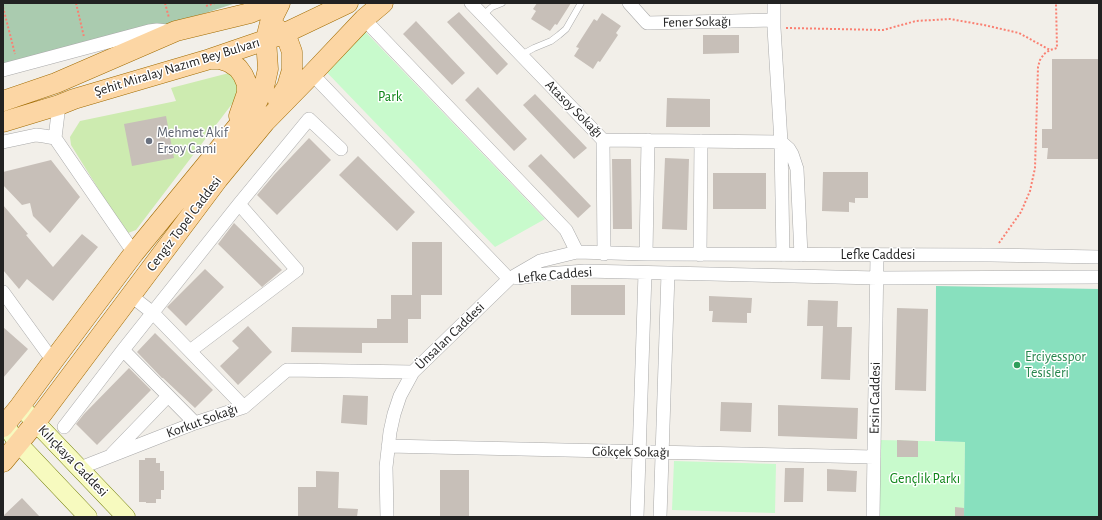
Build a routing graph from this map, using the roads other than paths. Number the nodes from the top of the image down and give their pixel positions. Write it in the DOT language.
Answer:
graph roads {
  1 [pos="273,3"];
  2 [pos="280,3"];
  3 [pos="348,3"];
  4 [pos="384,3"];
  5 [pos="471,3"];
  6 [pos="502,3"];
  7 [pos="581,3"];
  8 [pos="629,3"];
  9 [pos="774,3"];
  10 [pos="250,13"];
  11 [pos="483,15"];
  12 [pos="364,19"];
  13 [pos="774,24"];
  14 [pos="172,25"];
  15 [pos="273,32"];
  16 [pos="521,55"];
  17 [pos="210,59"];
  18 [pos="3,70"];
  19 [pos="312,74"];
  20 [pos="3,101"];
  21 [pos="59,105"];
  22 [pos="3,122"];
  23 [pos="265,122"];
  24 [pos="234,131"];
  25 [pos="55,138"];
  26 [pos="603,140"];
  27 [pos="648,140"];
  28 [pos="701,141"];
  29 [pos="3,142"];
  30 [pos="781,142"];
  31 [pos="341,149"];
  32 [pos="239,204"];
  33 [pos="577,252"];
  34 [pos="134,254"];
  35 [pos="604,254"];
  36 [pos="646,254"];
  37 [pos="700,255"];
  38 [pos="783,255"];
  39 [pos="801,255"];
  40 [pos="877,255"];
  41 [pos="1099,257"];
  42 [pos="645,273"];
  43 [pos="668,273"];
  44 [pos="1099,276"];
  45 [pos="877,278"];
  46 [pos="509,279"];
  47 [pos="3,292"];
  48 [pos="130,295"];
  49 [pos="153,312"];
  50 [pos="123,350"];
  51 [pos="190,351"];
  52 [pos="53,360"];
  53 [pos="413,372"];
  54 [pos="168,396"];
  55 [pos="20,406"];
  56 [pos="244,407"];
  57 [pos="36,422"];
  58 [pos="195,423"];
  59 [pos="4,426"];
  60 [pos="64,427"];
  61 [pos="18,443"];
  62 [pos="388,446"];
  63 [pos="639,452"];
  64 [pos="662,452"];
  65 [pos="109,457"];
  66 [pos="874,457"];
  67 [pos="3,462"];
  68 [pos="80,468"];
  69 [pos="88,517"];
  70 [pos="126,517"];
  71 [pos="387,517"];
  72 [pos="637,517"];
  73 [pos="660,517"];
  74 [pos="873,517"];
  1 -- 10 [label="main road, Şehit Miralay Nazım Bey Bulvarı"];
  2 -- 15 [label="main road"];
  3 -- 15 [label="main road, Şehit Miralay Nazım Bey Bulvarı"];
  4 -- 12 [label="main road, Cengiz Topel Caddesi"];
  5 -- 11 [label="street, Atasoy Sokağı"];
  6 -- 11 [label="lane"];
  7 -- 16 [label="lane"];
  8 -- 13 [label="street, Fener Sokağı"];
  9 -- 13 [label="street"];
  10 -- 14 [label="main road, Şehit Miralay Nazım Bey Bulvarı"];
  10 -- 15 [label="main road"];
  11 -- 16 [label="street, Atasoy Sokağı"];
  12 -- 19 [label="main road, Cengiz Topel Caddesi"];
  12 -- 33 [label="street"];
  13 -- 30 [label="street"];
  14 -- 18 [label="street"];
  14 -- 20 [label="main road, Şehit Miralay Nazım Bey Bulvarı"];
  15 -- 17 [label="main road, Şehit Miralay Nazım Bey Bulvarı"];
  15 -- 23 [label="main road"];
  15 -- 24 [label="main road, Cengiz Topel Caddesi"];
  16 -- 26 [label="street, Atasoy Sokağı"];
  17 -- 21 [label="main road, Şehit Miralay Nazım Bey Bulvarı"];
  17 -- 24 [label="main road"];
  19 -- 23 [label="main road, Cengiz Topel Caddesi"];
  19 -- 46 [label="street"];
  21 -- 22 [label="main road, Şehit Miralay Nazım Bey Bulvarı"];
  21 -- 25 [label="street"];
  23 -- 48 [label="main road, Cengiz Topel Caddesi"];
  24 -- 34 [label="main road, Cengiz Topel Caddesi"];
  25 -- 29 [label="street"];
  25 -- 34 [label="street"];
  26 -- 27 [label="street, Atasoy Sokağı"];
  26 -- 35 [label="street"];
  27 -- 28 [label="street, Atasoy Sokağı"];
  27 -- 36 [label="street"];
  28 -- 30 [label="street, Atasoy Sokağı"];
  28 -- 37 [label="street"];
  30 -- 38 [label="street"];
  30 -- 39 [label="street"];
  31 -- 32 [label="street"];
  32 -- 49 [label="street"];
  32 -- 51 [label="street"];
  33 -- 35 [label="street, Lefke Caddesi"];
  33 -- 46 [label="street, Lefke Caddesi"];
  34 -- 52 [label="main road, Cengiz Topel Caddesi"];
  35 -- 36 [label="street, Lefke Caddesi"];
  36 -- 37 [label="street, Lefke Caddesi"];
  37 -- 38 [label="street, Lefke Caddesi"];
  38 -- 39 [label="street, Lefke Caddesi"];
  39 -- 40 [label="street, Lefke Caddesi"];
  40 -- 41 [label="street, Lefke Caddesi"];
  40 -- 45 [label="street, Ersin Caddesi"];
  42 -- 43 [label="street, Lefke Caddesi"];
  42 -- 46 [label="street, Lefke Caddesi"];
  42 -- 63 [label="street"];
  43 -- 45 [label="street, Lefke Caddesi"];
  43 -- 64 [label="street"];
  44 -- 45 [label="street, Lefke Caddesi"];
  45 -- 66 [label="street, Ersin Caddesi"];
  46 -- 53 [label="street, Ünsalan Caddesi"];
  47 -- 52 [label="street"];
  48 -- 49 [label="street"];
  48 -- 57 [label="main road, Cengiz Topel Caddesi"];
  49 -- 50 [label="street"];
  49 -- 51 [label="street"];
  50 -- 54 [label="street"];
  50 -- 60 [label="street"];
  51 -- 56 [label="street"];
  52 -- 55 [label="main road, Cengiz Topel Caddesi"];
  53 -- 56 [label="street, Korkut Sokağı"];
  53 -- 62 [label="street, Ünsalan Caddesi"];
  54 -- 58 [label="street"];
  54 -- 65 [label="street"];
  55 -- 57 [label="street, Kılıçkaya Caddesi"];
  55 -- 59 [label="main road, Cengiz Topel Caddesi"];
  56 -- 58 [label="street, Korkut Sokağı"];
  57 -- 61 [label="main road, Cengiz Topel Caddesi"];
  57 -- 68 [label="street, Kılıçkaya Caddesi"];
  58 -- 65 [label="street, Korkut Sokağı"];
  59 -- 61 [label="street, Kılıçkaya Caddesi"];
  61 -- 67 [label="main road, Cengiz Topel Caddesi"];
  61 -- 69 [label="street, Kılıçkaya Caddesi"];
  62 -- 63 [label="street, Gökçek Sokağı"];
  62 -- 71 [label="street, Ünsalan Caddesi"];
  63 -- 64 [label="street, Gökçek Sokağı"];
  63 -- 72 [label="street"];
  64 -- 66 [label="street, Gökçek Sokağı"];
  64 -- 73 [label="street"];
  65 -- 68 [label="street, Korkut Sokağı"];
  66 -- 74 [label="street, Ersin Caddesi"];
  68 -- 70 [label="street, Kılıçkaya Caddesi"];
}
